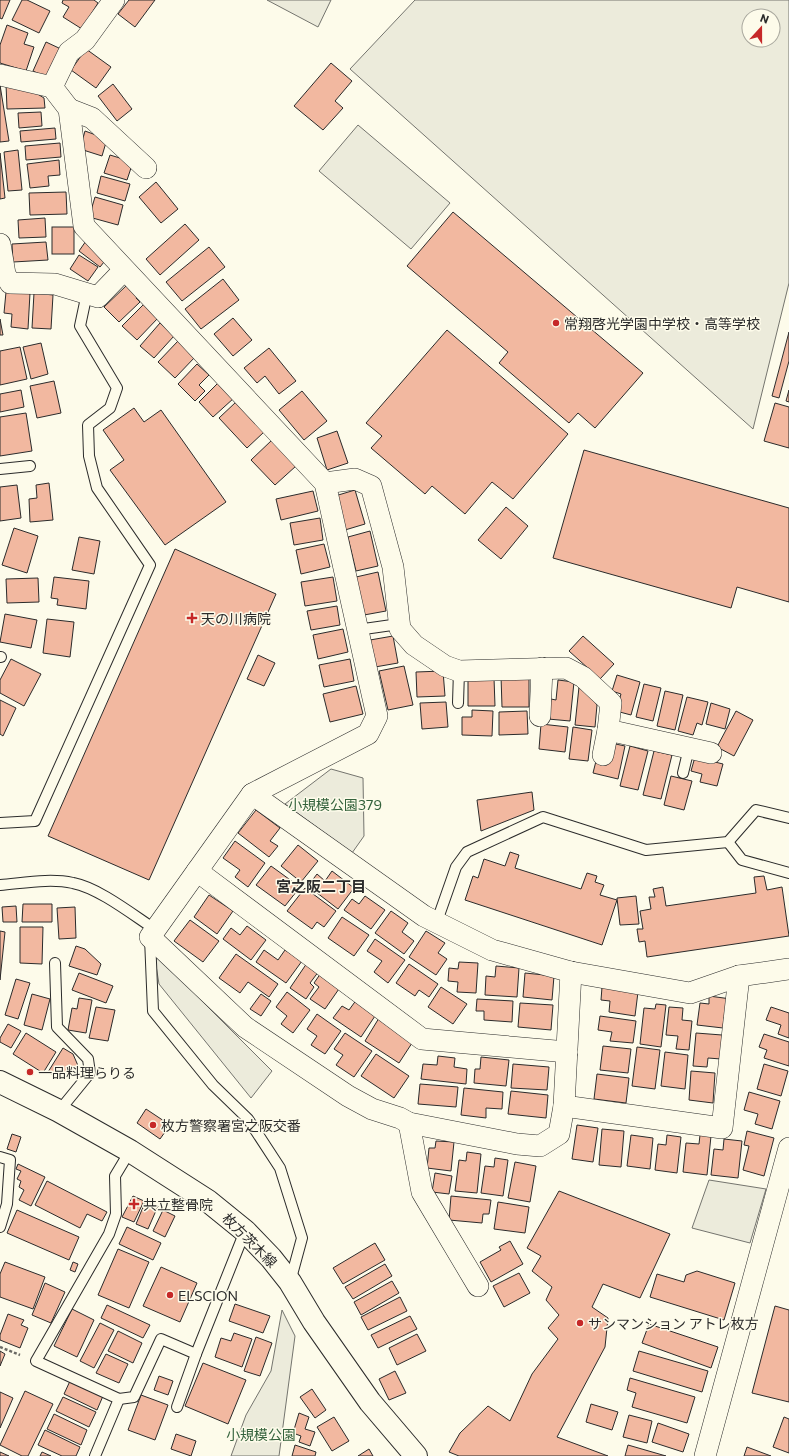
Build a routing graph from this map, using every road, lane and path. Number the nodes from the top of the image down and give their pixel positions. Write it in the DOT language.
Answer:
graph roads {
  1 [pos="114,0"];
  2 [pos="0,75"];
  3 [pos="52,88"];
  4 [pos="69,109"];
  5 [pos="146,168"];
  6 [pos="0,244"];
  7 [pos="124,270"];
  8 [pos="87,293"];
  9 [pos="30,466"];
  10 [pos="0,469"];
  11 [pos="325,483"];
  12 [pos="399,624"];
  13 [pos="357,630"];
  14 [pos="542,668"];
  15 [pos="459,671"];
  16 [pos="458,703"];
  17 [pos="540,716"];
  18 [pos="608,730"];
  19 [pos="689,748"];
  20 [pos="711,753"];
  21 [pos="603,755"];
  22 [pos="683,773"];
  23 [pos="252,794"];
  24 [pos="789,818"];
  25 [pos="0,823"];
  26 [pos="728,842"];
  27 [pos="197,871"];
  28 [pos="789,872"];
  29 [pos="0,885"];
  30 [pos="436,924"];
  31 [pos="153,933"];
  32 [pos="55,963"];
  33 [pos="789,969"];
  34 [pos="571,972"];
  35 [pos="739,976"];
  36 [pos="566,1052"];
  37 [pos="0,1082"];
  38 [pos="564,1106"];
  39 [pos="59,1111"];
  40 [pos="408,1123"];
  41 [pos="789,1148"];
  42 [pos="130,1151"];
  43 [pos="0,1157"];
  44 [pos="0,1227"];
  45 [pos="245,1230"];
  46 [pos="290,1282"];
  47 [pos="478,1286"];
  48 [pos="0,1347"];
  49 [pos="196,1354"];
  50 [pos="36,1361"];
  51 [pos="119,1399"];
  52 [pos="177,1407"];
  53 [pos="95,1456"];
  54 [pos="416,1456"];
  55 [pos="705,1456"];
  1 -- 3 [label="street"];
  2 -- 3 [label="street"];
  3 -- 4 [label="street"];
  4 -- 5 [label="street"];
  4 -- 7 [label="street"];
  6 -- 8 [label="street"];
  7 -- 8 [label="street"];
  7 -- 11 [label="street"];
  8 -- 25 [label="lane"];
  9 -- 10 [label="lane"];
  11 -- 12 [label="street"];
  11 -- 13 [label="street"];
  12 -- 13 [label="lane"];
  12 -- 15 [label="street"];
  13 -- 23 [label="street"];
  14 -- 15 [label="street"];
  14 -- 17 [label="street"];
  14 -- 18 [label="street"];
  15 -- 16 [label="lane"];
  18 -- 19 [label="street"];
  18 -- 21 [label="street"];
  19 -- 20 [label="street"];
  19 -- 22 [label="lane"];
  23 -- 27 [label="street"];
  23 -- 30 [label="street"];
  24 -- 26 [label="lane"];
  26 -- 28 [label="lane"];
  26 -- 30 [label="lane"];
  27 -- 31 [label="street"];
  27 -- 36 [label="street"];
  29 -- 31 [label="lane"];
  30 -- 34 [label="street"];
  31 -- 40 [label="street"];
  31 -- 46 [label="lane"];
  32 -- 39 [label="lane"];
  33 -- 35 [label="street"];
  34 -- 35 [label="street"];
  34 -- 36 [label="street"];
  35 -- 38 [label="street"];
  36 -- 38 [label="street"];
  37 -- 39 [label="main road, 枚方茨木線"];
  38 -- 40 [label="street"];
  39 -- 42 [label="main road, 枚方茨木線"];
  40 -- 47 [label="street"];
  41 -- 55 [label="street"];
  42 -- 45 [label="main road, 枚方茨木線"];
  42 -- 50 [label="lane"];
  43 -- 44 [label="lane"];
  45 -- 46 [label="main road, 枚方茨木線"];
  45 -- 49 [label="lane"];
  46 -- 54 [label="main road, 枚方茨木線"];
  48 -- 50 [label="path"];
  49 -- 51 [label="lane"];
  49 -- 52 [label="lane"];
  50 -- 51 [label="lane"];
  51 -- 53 [label="lane"];
}
